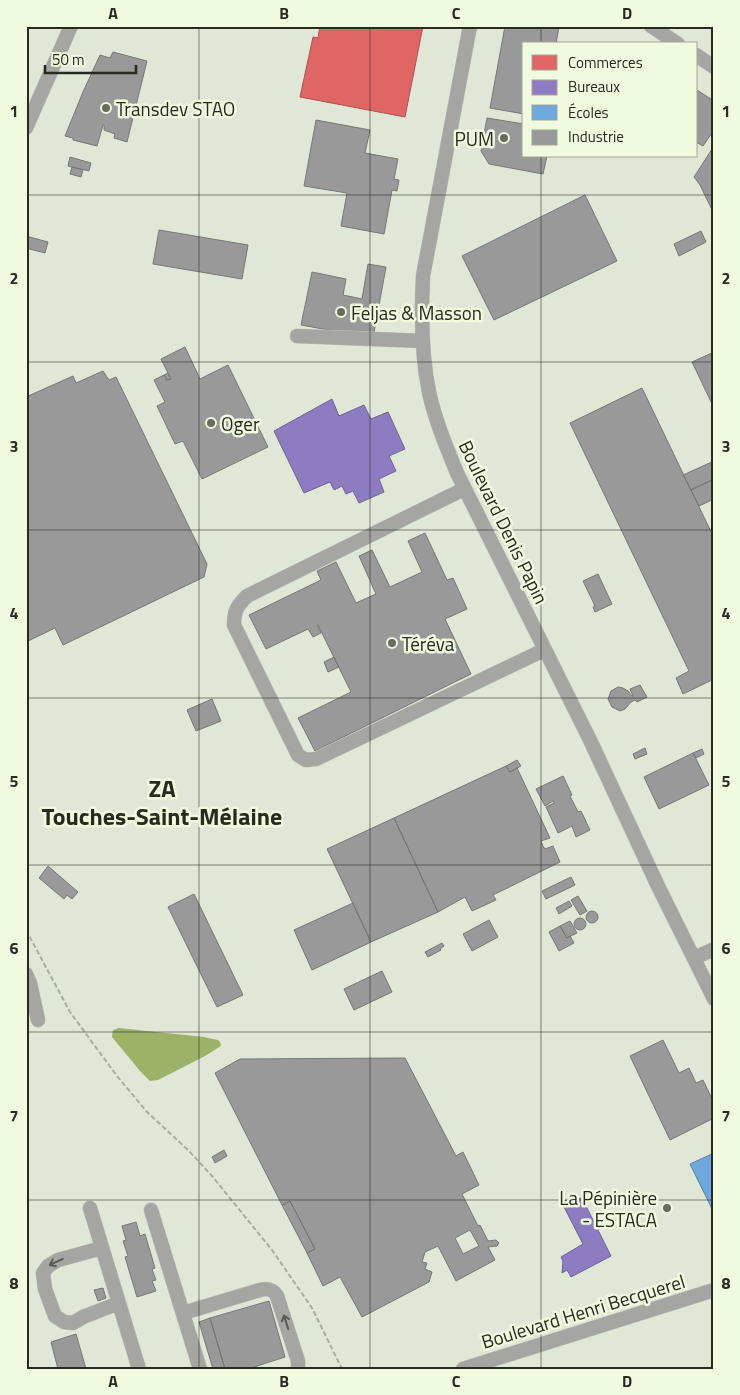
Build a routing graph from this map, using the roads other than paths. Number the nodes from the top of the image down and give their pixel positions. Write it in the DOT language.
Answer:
graph roads {
  1 [pos="71,26"];
  2 [pos="470,26"];
  3 [pos="651,26"];
  4 [pos="675,42"];
  5 [pos="698,57"];
  6 [pos="714,67"];
  7 [pos="26,128"];
  8 [pos="297,336"];
  9 [pos="423,341"];
  10 [pos="464,489"];
  11 [pos="544,650"];
  12 [pos="714,949"];
  13 [pos="694,958"];
  14 [pos="26,974"];
  15 [pos="714,999"];
  16 [pos="38,1020"];
  17 [pos="90,1208"];
  18 [pos="151,1210"];
  19 [pos="102,1248"];
  20 [pos="714,1290"];
  21 [pos="119,1303"];
  22 [pos="183,1314"];
  23 [pos="139,1369"];
  24 [pos="200,1369"];
  25 [pos="298,1369"];
  26 [pos="463,1369"];
  1 -- 7 [label="street"];
  2 -- 9 [label="street, Boulevard Denis Papin"];
  3 -- 4 [label="street"];
  5 -- 6 [label="street"];
  8 -- 9 [label="street"];
  9 -- 10 [label="street, Boulevard Denis Papin"];
  10 -- 11 [label="street, Boulevard Denis Papin"];
  10 -- 11 [label="street"];
  11 -- 13 [label="street, Boulevard Denis Papin"];
  12 -- 13 [label="street"];
  13 -- 15 [label="street, Boulevard Denis Papin"];
  14 -- 16 [label="street"];
  17 -- 19 [label="street"];
  18 -- 22 [label="street"];
  19 -- 21 [label="street"];
  19 -- 21 [label="street, one-way"];
  20 -- 26 [label="street, Boulevard Henri Becquerel"];
  21 -- 23 [label="street"];
  22 -- 24 [label="street"];
  25 -- 22 [label="street, one-way"];
}
